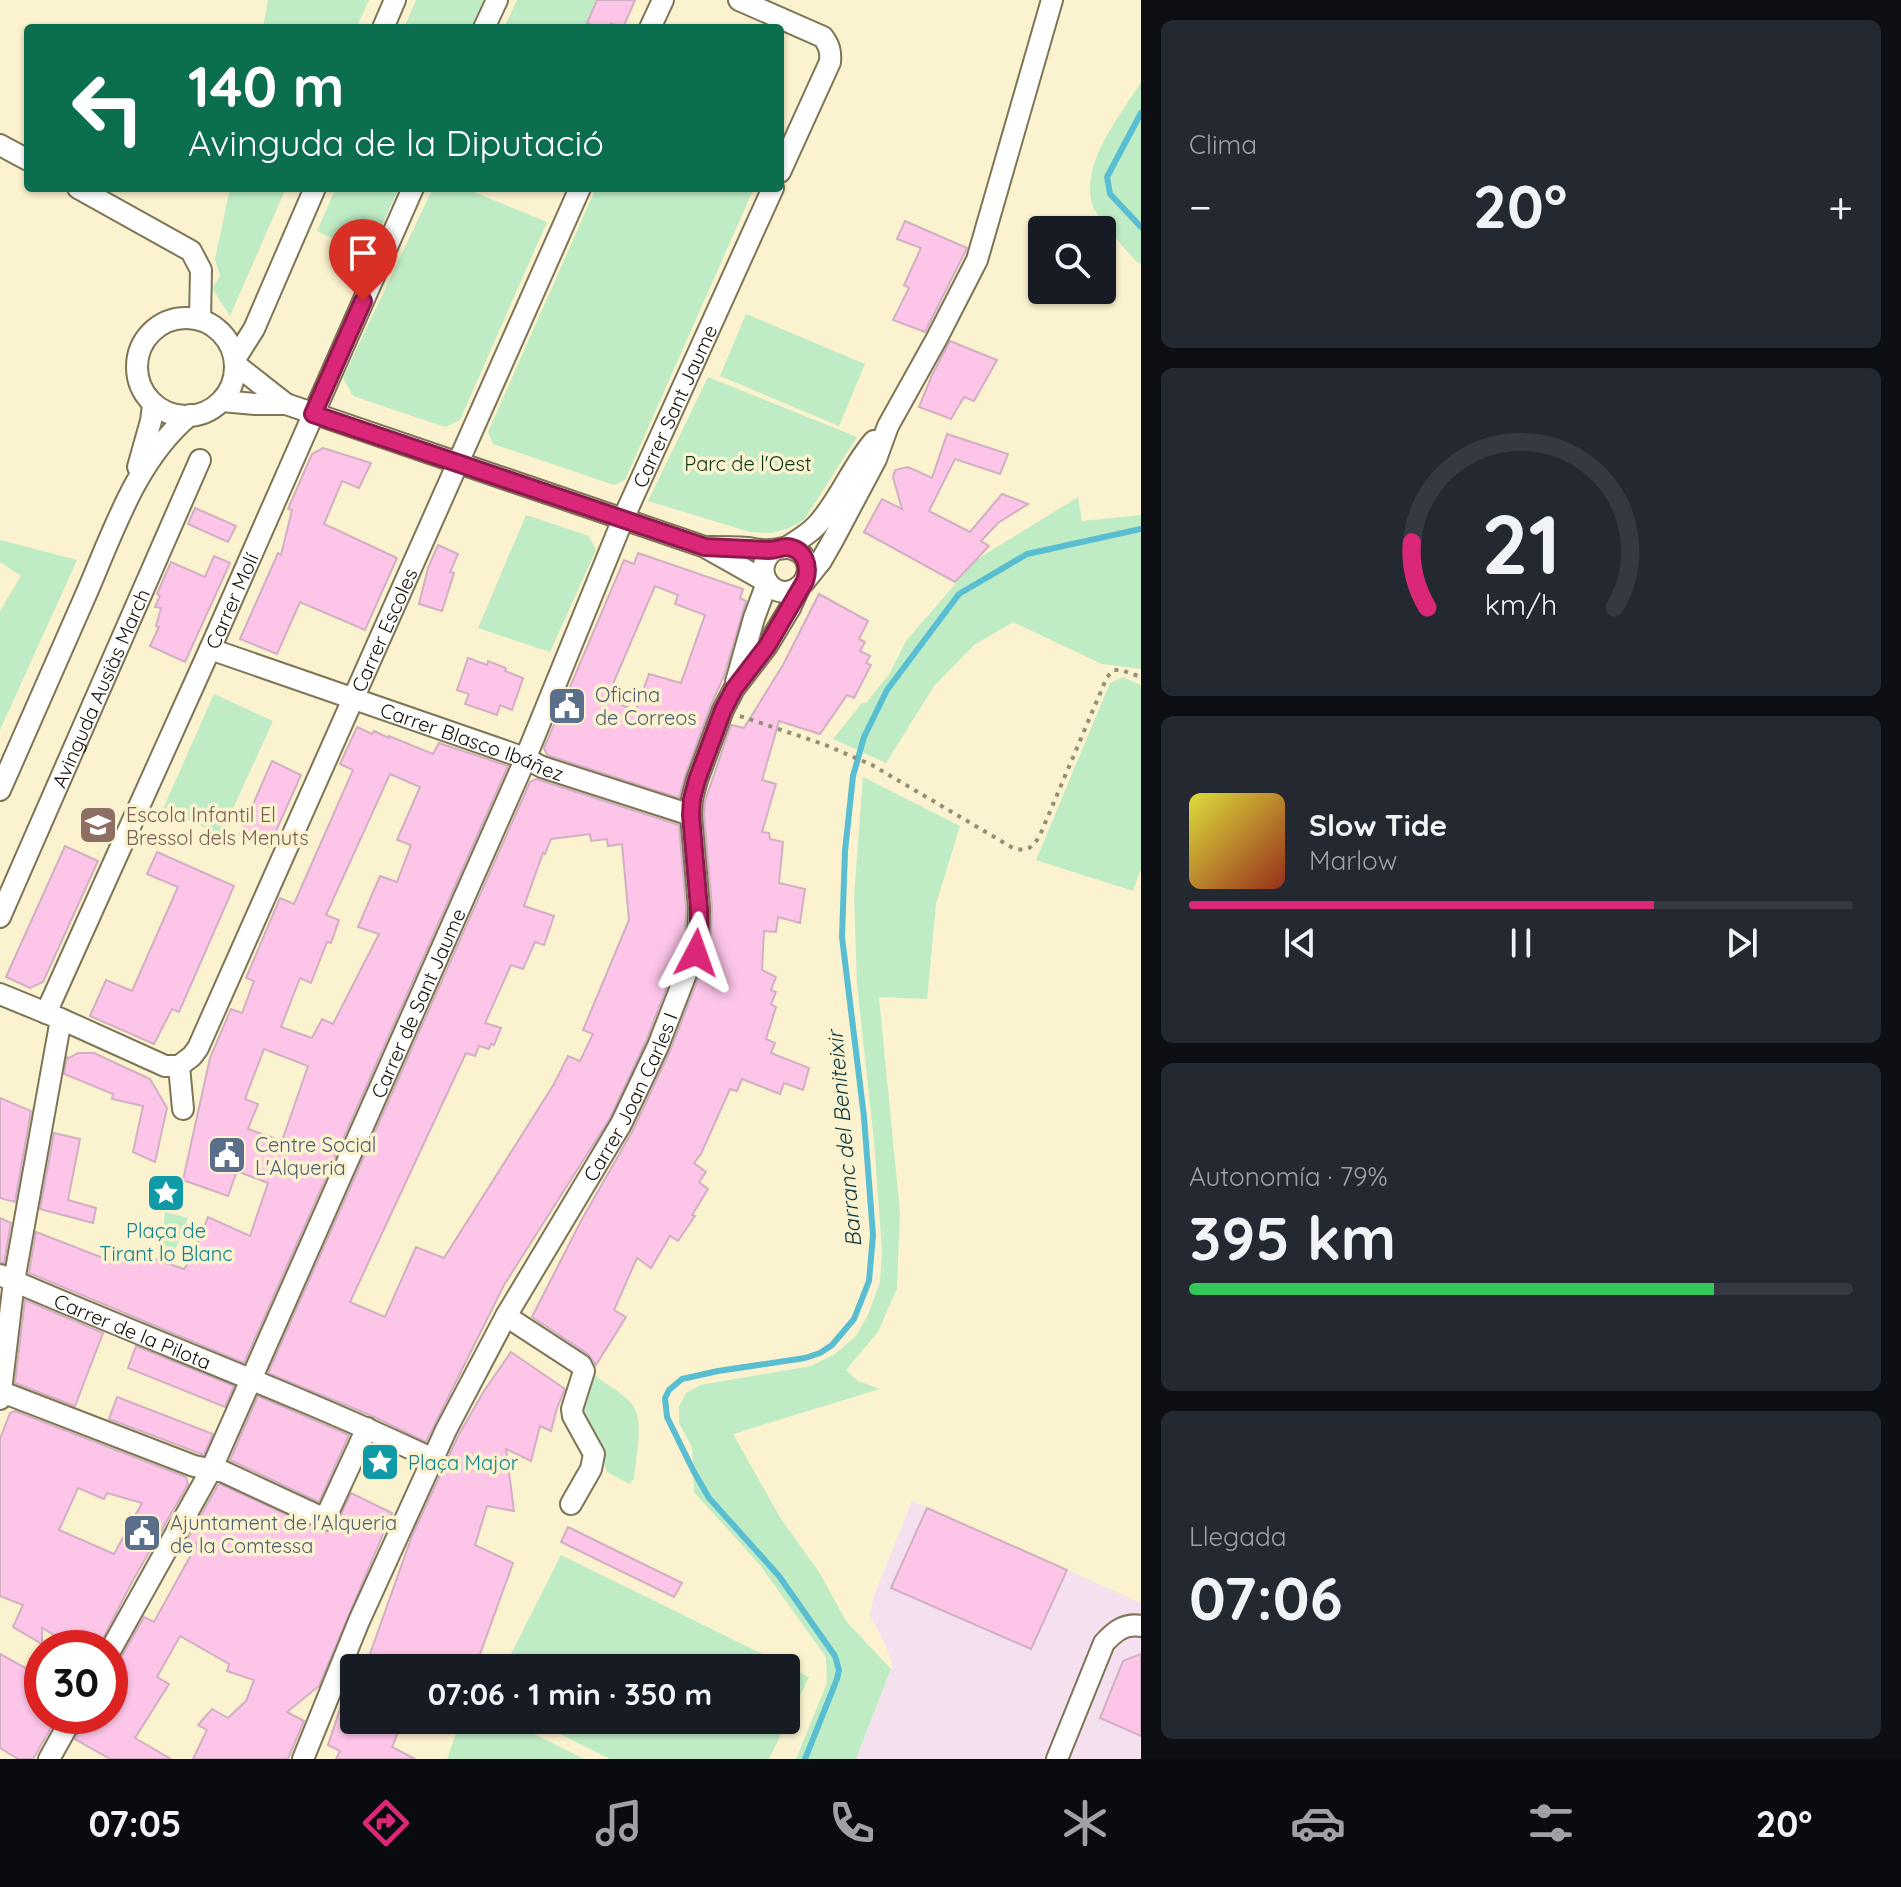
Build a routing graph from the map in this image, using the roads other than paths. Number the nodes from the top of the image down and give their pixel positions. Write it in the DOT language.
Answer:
graph roads {
  1 [pos="395,0"];
  2 [pos="497,0"];
  3 [pos="663,0"];
  4 [pos="739,0"];
  5 [pos="1052,0"];
  6 [pos="385,24"];
  7 [pos="486,24"];
  8 [pos="652,24"];
  9 [pos="0,145"];
  10 [pos="24,158"];
  11 [pos="784,163"];
  12 [pos="85,192"];
  13 [pos="313,192"];
  14 [pos="411,192"];
  15 [pos="578,192"];
  16 [pos="771,192"];
  17 [pos="200,319"];
  18 [pos="235,361"];
  19 [pos="222,401"];
  20 [pos="286,404"];
  21 [pos="153,405"];
  22 [pos="313,414"];
  23 [pos="190,415"];
  24 [pos="888,426"];
  25 [pos="200,460"];
  26 [pos="458,463"];
  27 [pos="128,498"];
  28 [pos="623,519"];
  29 [pos="705,547"];
  30 [pos="780,549"];
  31 [pos="767,582"];
  32 [pos="802,583"];
  33 [pos="210,649"];
  34 [pos="734,689"];
  35 [pos="354,699"];
  36 [pos="525,758"];
  37 [pos="0,790"];
  38 [pos="691,815"];
  39 [pos="0,917"];
  40 [pos="0,994"];
  41 [pos="54,1016"];
  42 [pos="179,1066"];
  43 [pos="183,1109"];
  44 [pos="7,1278"];
  45 [pos="506,1316"];
  46 [pos="251,1378"];
  47 [pos="1,1386"];
  48 [pos="363,1427"];
  49 [pos="433,1459"];
  50 [pos="211,1470"];
  51 [pos="571,1504"];
  52 [pos="1132,1627"];
  53 [pos="122,1630"];
  54 [pos="63,1734"];
  55 [pos="49,1759"];
  56 [pos="303,1759"];
  57 [pos="1057,1759"];
  1 -- 6 [label="street"];
  2 -- 7 [label="street"];
  3 -- 8 [label="street"];
  4 -- 11 [label="street"];
  5 -- 24 [label="street"];
  9 -- 10 [label="street"];
  12 -- 17 [label="street"];
  13 -- 18 [label="street"];
  14 -- 22 [label="street, Carrer Molí"];
  15 -- 26 [label="street, Carrer Escoles"];
  16 -- 28 [label="street, Carrer Sant Jaume"];
  17 -- 18 [label="street"];
  17 -- 21 [label="street"];
  18 -- 19 [label="street"];
  18 -- 20 [label="street"];
  19 -- 20 [label="street"];
  19 -- 23 [label="street"];
  20 -- 22 [label="street"];
  21 -- 23 [label="street"];
  21 -- 27 [label="street"];
  22 -- 26 [label="street"];
  22 -- 33 [label="street, Carrer Molí"];
  23 -- 27 [label="street"];
  24 -- 30 [label="street"];
  24 -- 32 [label="street, Carrer Joan Carles I"];
  25 -- 39 [label="street, Avinguda Ausiàs March"];
  26 -- 28 [label="street"];
  26 -- 35 [label="street, Carrer Escoles"];
  27 -- 37 [label="street"];
  28 -- 29 [label="street"];
  28 -- 36 [label="street, Carrer Sant Jaume"];
  29 -- 30 [label="street"];
  29 -- 31 [label="street"];
  30 -- 31 [label="street"];
  30 -- 32 [label="street"];
  31 -- 32 [label="street"];
  31 -- 34 [label="street, Carrer Joan Carles I"];
  32 -- 34 [label="street, Carrer Joan Carles I"];
  33 -- 35 [label="street, Carrer Blasco Ibáñez"];
  33 -- 41 [label="street, Carrer Molí"];
  34 -- 38 [label="street, Carrer Joan Carles I"];
  35 -- 36 [label="street, Carrer Blasco Ibáñez"];
  35 -- 42 [label="street, Carrer Escoles"];
  36 -- 38 [label="street, Carrer Blasco Ibáñez"];
  36 -- 46 [label="street, Carrer de Sant Jaume"];
  38 -- 45 [label="street, Carrer Joan Carles I"];
  40 -- 41 [label="street"];
  41 -- 42 [label="street"];
  41 -- 44 [label="street, Carrer Molí"];
  42 -- 43 [label="street"];
  44 -- 46 [label="street, Carrer de la Pilota"];
  44 -- 47 [label="street, Carrer Molí"];
  45 -- 49 [label="street, Carrer Joan Carles I"];
  45 -- 51 [label="street"];
  46 -- 48 [label="street, Carrer de la Pilota"];
  46 -- 50 [label="street, Carrer de Sant Jaume"];
  47 -- 50 [label="street"];
  48 -- 49 [label="street"];
  48 -- 50 [label="street"];
  49 -- 56 [label="street, Carrer Joan Carles I"];
  50 -- 53 [label="street, Carrer de Sant Jaume"];
  52 -- 57 [label="street"];
  54 -- 55 [label="street"];
}
